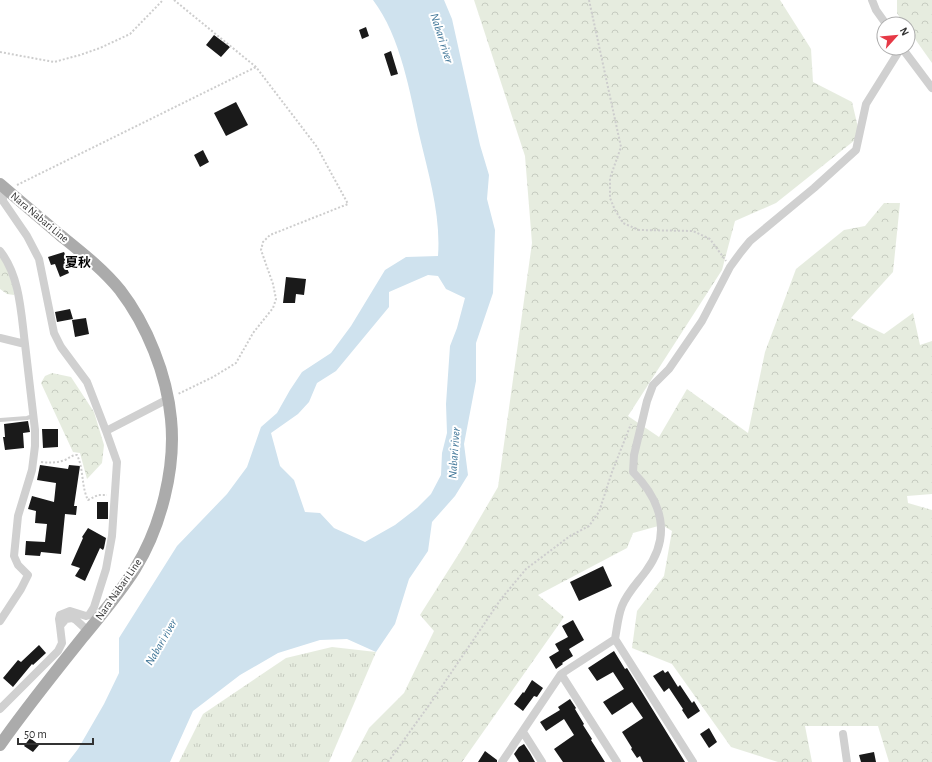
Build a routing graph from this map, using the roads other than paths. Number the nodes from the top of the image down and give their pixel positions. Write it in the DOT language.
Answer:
graph roads {
  1 [pos="872,0"];
  2 [pos="880,16"];
  3 [pos="897,56"];
  4 [pos="908,56"];
  5 [pos="932,88"];
  6 [pos="3,195"];
  7 [pos="0,251"];
  8 [pos="0,338"];
  9 [pos="25,344"];
  10 [pos="168,399"];
  11 [pos="34,415"];
  12 [pos="0,420"];
  13 [pos="106,431"];
  14 [pos="0,621"];
  15 [pos="60,626"];
  16 [pos="88,631"];
  17 [pos="615,639"];
  18 [pos="561,674"];
  19 [pos="0,709"];
  20 [pos="522,732"];
  21 [pos="843,734"];
  22 [pos="0,745"];
  23 [pos="502,762"];
  24 [pos="542,762"];
  25 [pos="617,762"];
  26 [pos="693,762"];
  27 [pos="847,762"];
  1 -- 2 [label="street"];
  3 -- 17 [label="street"];
  4 -- 5 [label="street"];
  6 -- 10 [label="main road, Nara Nabari Line"];
  6 -- 13 [label="street"];
  7 -- 9 [label="street"];
  8 -- 9 [label="street"];
  9 -- 11 [label="street"];
  10 -- 13 [label="street"];
  10 -- 16 [label="main road, Nara Nabari Line"];
  11 -- 12 [label="lane"];
  11 -- 14 [label="street"];
  13 -- 15 [label="street"];
  15 -- 16 [label="street"];
  15 -- 19 [label="street"];
  16 -- 22 [label="main road, Nara Nabari Line"];
  17 -- 18 [label="street"];
  17 -- 26 [label="street"];
  18 -- 20 [label="street"];
  18 -- 25 [label="street"];
  20 -- 23 [label="street"];
  20 -- 24 [label="street"];
  21 -- 27 [label="street"];
}
